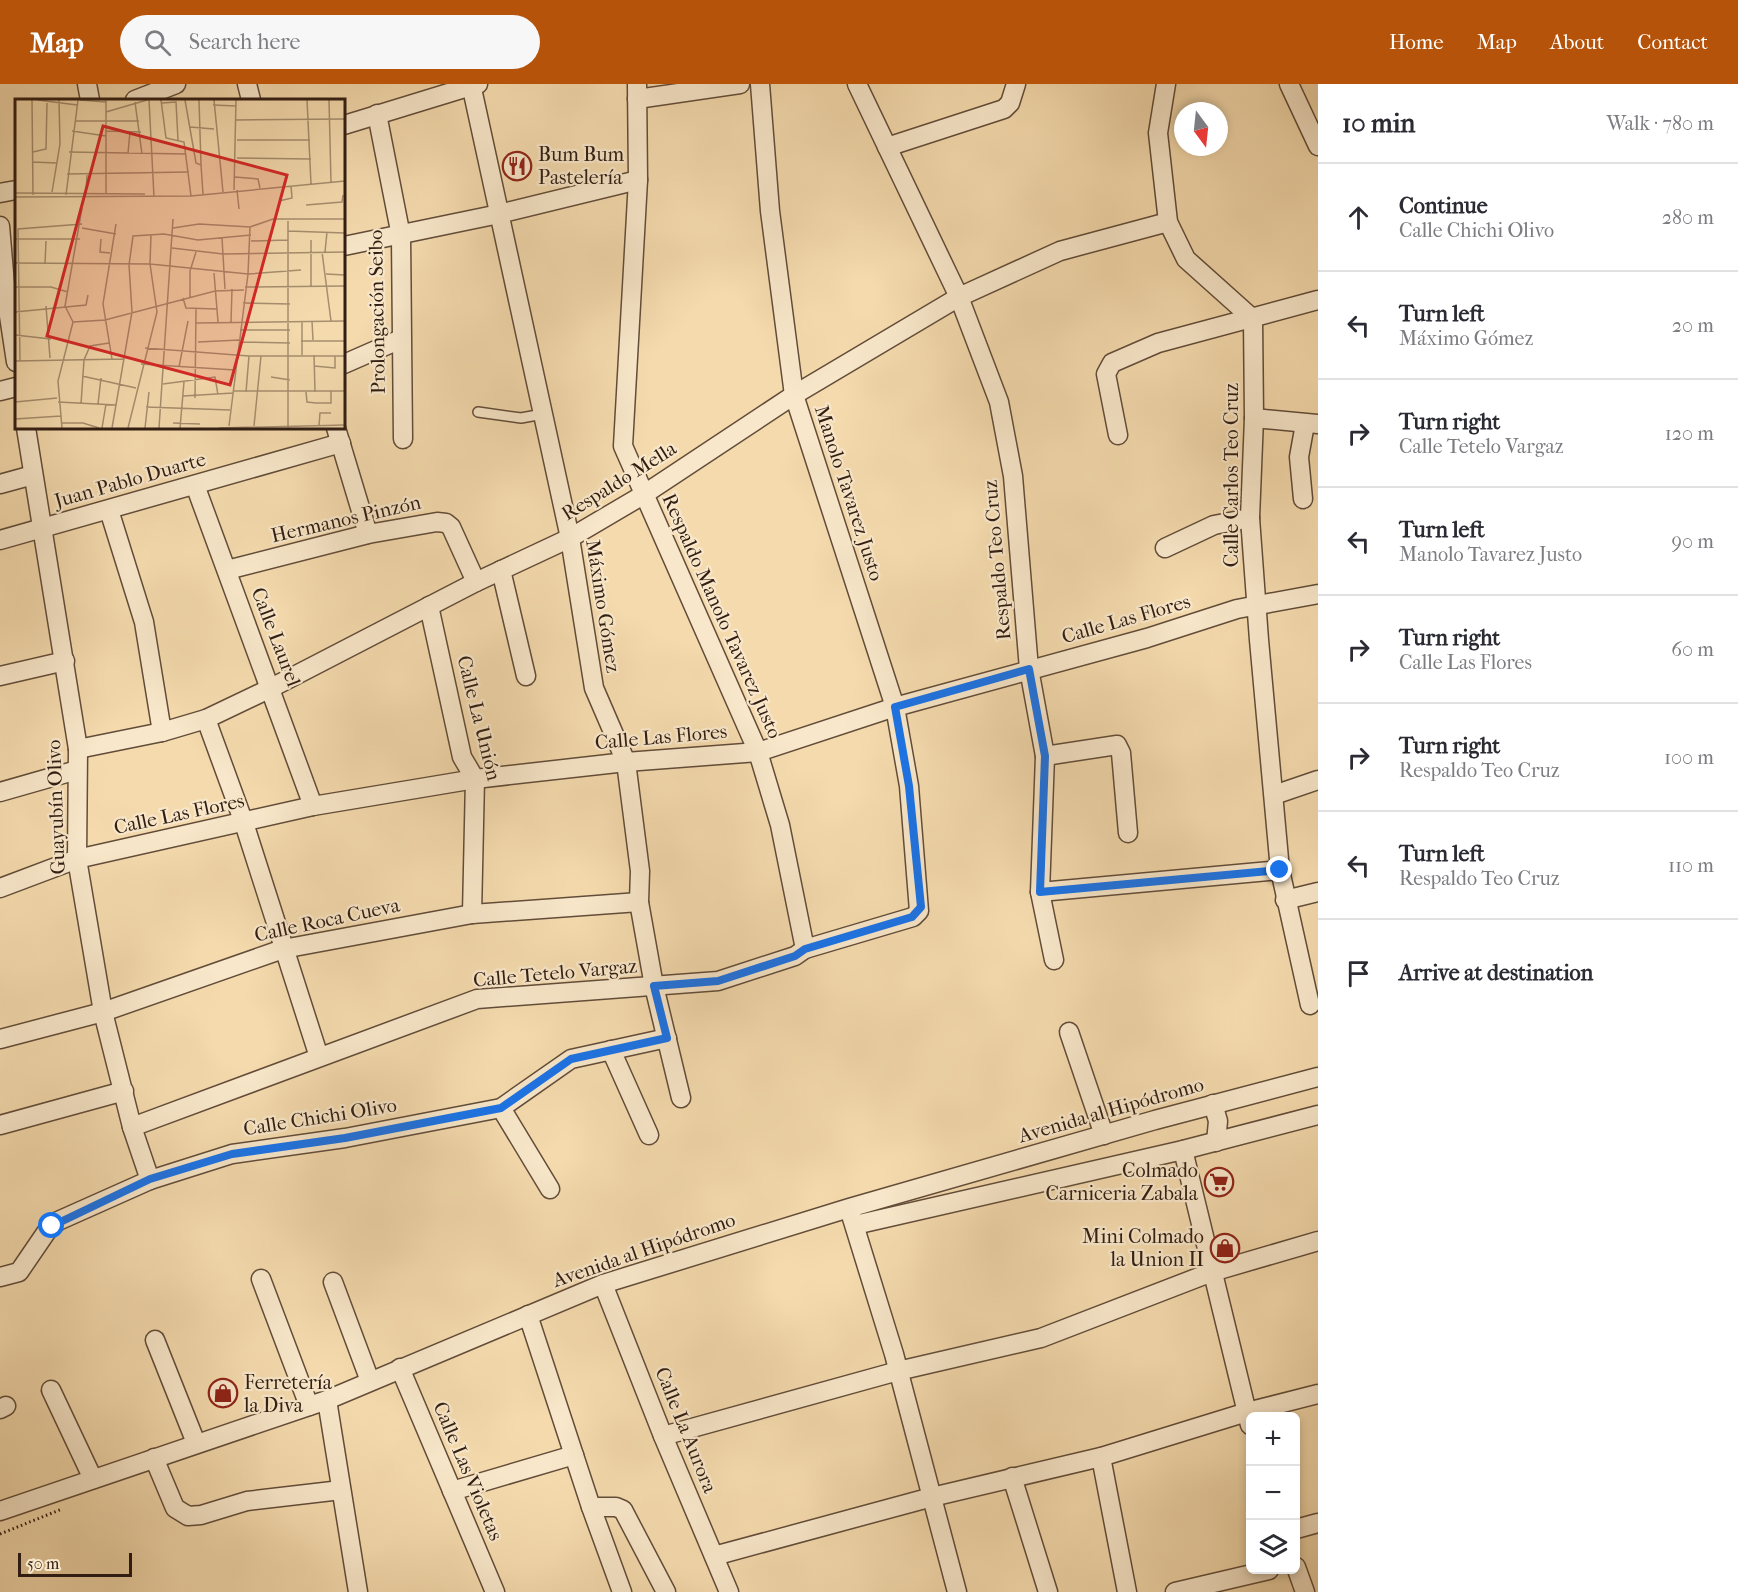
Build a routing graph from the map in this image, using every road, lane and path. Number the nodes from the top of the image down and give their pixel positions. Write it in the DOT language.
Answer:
graph roads {
  1 [pos="87,84"];
  2 [pos="176,84"];
  3 [pos="247,84"];
  4 [pos="740,84"];
  5 [pos="760,84"];
  6 [pos="857,84"];
  7 [pos="1016,84"];
  8 [pos="1166,84"];
  9 [pos="1289,84"];
  10 [pos="474,85"];
  11 [pos="637,91"];
  12 [pos="90,99"];
  13 [pos="138,99"];
  14 [pos="251,99"];
  15 [pos="377,114"];
  16 [pos="345,125"];
  17 [pos="1318,146"];
  18 [pos="887,147"];
  19 [pos="638,180"];
  20 [pos="15,190"];
  21 [pos="0,193"];
  22 [pos="499,214"];
  23 [pos="1168,222"];
  24 [pos="0,226"];
  25 [pos="401,236"];
  26 [pos="345,246"];
  27 [pos="8,296"];
  28 [pos="959,297"];
  29 [pos="1318,300"];
  30 [pos="1253,319"];
  31 [pos="401,339"];
  32 [pos="15,354"];
  33 [pos="345,364"];
  34 [pos="15,387"];
  35 [pos="0,391"];
  36 [pos="794,395"];
  37 [pos="478,412"];
  38 [pos="543,414"];
  39 [pos="1254,418"];
  40 [pos="1312,424"];
  41 [pos="26,429"];
  42 [pos="339,435"];
  43 [pos="1119,435"];
  44 [pos="403,439"];
  45 [pos="33,475"];
  46 [pos="0,484"];
  47 [pos="195,485"];
  48 [pos="643,495"];
  49 [pos="1304,499"];
  50 [pos="108,510"];
  51 [pos="1250,518"];
  52 [pos="41,530"];
  53 [pos="368,534"];
  54 [pos="570,538"];
  55 [pos="0,540"];
  56 [pos="1165,548"];
  57 [pos="226,570"];
  58 [pos="501,570"];
  59 [pos="476,582"];
  60 [pos="1318,594"];
  61 [pos="429,606"];
  62 [pos="1257,608"];
  63 [pos="65,661"];
  64 [pos="1029,669"];
  65 [pos="0,676"];
  66 [pos="526,676"];
  67 [pos="271,688"];
  68 [pos="895,707"];
  69 [pos="206,719"];
  70 [pos="162,732"];
  71 [pos="78,749"];
  72 [pos="758,752"];
  73 [pos="1045,756"];
  74 [pos="626,762"];
  75 [pos="77,770"];
  76 [pos="475,779"];
  77 [pos="1318,780"];
  78 [pos="0,792"];
  79 [pos="1274,795"];
  80 [pos="313,807"];
  81 [pos="243,823"];
  82 [pos="1128,833"];
  83 [pos="77,859"];
  84 [pos="1280,870"];
  85 [pos="0,888"];
  86 [pos="1040,892"];
  87 [pos="1318,892"];
  88 [pos="1285,900"];
  89 [pos="639,902"];
  90 [pos="919,911"];
  91 [pos="472,914"];
  92 [pos="283,949"];
  93 [pos="805,949"];
  94 [pos="1054,960"];
  95 [pos="654,986"];
  96 [pos="1310,1005"];
  97 [pos="103,1012"];
  98 [pos="1069,1032"];
  99 [pos="667,1038"];
  100 [pos="0,1039"];
  101 [pos="612,1050"];
  102 [pos="320,1057"];
  103 [pos="1318,1077"];
  104 [pos="123,1091"];
  105 [pos="681,1098"];
  106 [pos="1213,1104"];
  107 [pos="501,1108"];
  108 [pos="1318,1115"];
  109 [pos="0,1125"];
  110 [pos="132,1127"];
  111 [pos="649,1135"];
  112 [pos="1104,1135"];
  113 [pos="1216,1142"];
  114 [pos="1183,1150"];
  115 [pos="150,1179"];
  116 [pos="550,1189"];
  117 [pos="852,1216"];
  118 [pos="1318,1241"];
  119 [pos="1212,1272"];
  120 [pos="0,1277"];
  121 [pos="261,1279"];
  122 [pos="333,1282"];
  123 [pos="603,1284"];
  124 [pos="528,1315"];
  125 [pos="155,1340"];
  126 [pos="400,1368"];
  127 [pos="898,1371"];
  128 [pos="370,1381"];
  129 [pos="51,1390"];
  130 [pos="1318,1394"];
  131 [pos="318,1403"];
  132 [pos="1247,1412"];
  133 [pos="1266,1412"];
  134 [pos="1246,1419"];
  135 [pos="663,1437"];
  136 [pos="196,1443"];
  137 [pos="574,1455"];
  138 [pos="154,1458"];
  139 [pos="1101,1458"];
  140 [pos="1011,1477"];
  141 [pos="93,1479"];
  142 [pos="341,1490"];
  143 [pos="452,1491"];
  144 [pos="932,1497"];
  145 [pos="591,1507"];
  146 [pos="0,1511"];
  147 [pos="1318,1523"];
  148 [pos="1300,1528"];
  149 [pos="714,1556"];
  150 [pos="1249,1574"];
  151 [pos="1299,1574"];
  152 [pos="358,1592"];
  153 [pos="495,1592"];
  154 [pos="622,1592"];
  155 [pos="666,1592"];
  156 [pos="729,1592"];
  157 [pos="957,1592"];
  158 [pos="1048,1592"];
  159 [pos="1127,1592"];
  160 [pos="1175,1592"];
  161 [pos="1305,1592"];
  1 -- 12 [label="street"];
  2 -- 13 [label="street"];
  3 -- 14 [label="street"];
  4 -- 11 [label="street"];
  5 -- 36 [label="street, Manolo Tavarez Justo"];
  6 -- 18 [label="street, Respaldo Teo Cruz"];
  7 -- 18 [label="street"];
  8 -- 23 [label="street"];
  9 -- 17 [label="street"];
  10 -- 15 [label="street"];
  10 -- 22 [label="street, Máximo Gómez"];
  11 -- 19 [label="street, Respaldo Manolo Tavarez Justo"];
  15 -- 16 [label="street"];
  15 -- 25 [label="street, Prolongación Seibo"];
  18 -- 28 [label="street, Respaldo Teo Cruz"];
  19 -- 22 [label="street"];
  19 -- 48 [label="street, Respaldo Manolo Tavarez Justo"];
  20 -- 21 [label="street"];
  22 -- 25 [label="street"];
  22 -- 38 [label="street, Máximo Gómez"];
  23 -- 28 [label="street, Respaldo Mella"];
  23 -- 30 [label="street"];
  24 -- 27 [label="street"];
  25 -- 26 [label="street"];
  25 -- 31 [label="street, Prolongación Seibo"];
  27 -- 32 [label="street"];
  28 -- 36 [label="street, Respaldo Mella"];
  28 -- 64 [label="street, Respaldo Teo Cruz"];
  29 -- 30 [label="street"];
  30 -- 39 [label="street, Calle Carlos Teo Cruz"];
  30 -- 43 [label="street"];
  31 -- 33 [label="street"];
  31 -- 44 [label="street, Prolongación Seibo"];
  34 -- 35 [label="street"];
  36 -- 48 [label="street, Respaldo Mella"];
  36 -- 68 [label="street, Manolo Tavarez Justo"];
  37 -- 38 [label="lane"];
  38 -- 54 [label="street, Máximo Gómez"];
  39 -- 40 [label="street"];
  39 -- 51 [label="street, Calle Carlos Teo Cruz"];
  40 -- 49 [label="street"];
  41 -- 45 [label="street, Guayubín Olivo"];
  42 -- 47 [label="street, Juan Pablo Duarte"];
  42 -- 53 [label="street"];
  45 -- 46 [label="street"];
  45 -- 52 [label="street, Guayubín Olivo"];
  47 -- 50 [label="street, Juan Pablo Duarte"];
  47 -- 57 [label="street, Calle Laurel"];
  48 -- 54 [label="street, Respaldo Mella"];
  48 -- 72 [label="street, Respaldo Manolo Tavarez Justo"];
  50 -- 52 [label="street, Juan Pablo Duarte"];
  50 -- 70 [label="street"];
  51 -- 56 [label="street"];
  51 -- 62 [label="street, Calle Carlos Teo Cruz"];
  52 -- 55 [label="street, Juan Pablo Duarte"];
  52 -- 63 [label="street, Guayubín Olivo"];
  53 -- 57 [label="street, Hermanos Pinzón"];
  53 -- 59 [label="street, Hermanos Pinzón"];
  54 -- 58 [label="street, Respaldo Mella"];
  54 -- 74 [label="street, Máximo Gómez"];
  57 -- 67 [label="street, Calle Laurel"];
  58 -- 59 [label="street, Respaldo Mella"];
  58 -- 66 [label="street"];
  59 -- 61 [label="street, Respaldo Mella"];
  60 -- 62 [label="street, Calle Las Flores"];
  61 -- 67 [label="street, Respaldo Mella"];
  61 -- 76 [label="street, Calle La Unión"];
  62 -- 64 [label="street, Calle Las Flores"];
  62 -- 79 [label="street, Calle Carlos Teo Cruz"];
  63 -- 65 [label="street"];
  63 -- 71 [label="street, Guayubín Olivo"];
  64 -- 68 [label="street, Calle Las Flores"];
  64 -- 73 [label="street, Respaldo Teo Cruz"];
  67 -- 69 [label="street, Respaldo Mella"];
  67 -- 80 [label="street, Calle Laurel"];
  68 -- 72 [label="street, Calle Las Flores"];
  68 -- 90 [label="street, Manolo Tavarez Justo"];
  69 -- 70 [label="street, Respaldo Mella"];
  69 -- 81 [label="street"];
  70 -- 71 [label="street, Respaldo Mella"];
  71 -- 75 [label="street, Guayubín Olivo"];
  72 -- 74 [label="street, Calle Las Flores"];
  72 -- 93 [label="street, Respaldo Manolo Tavarez Justo"];
  73 -- 82 [label="street"];
  73 -- 86 [label="street, Respaldo Teo Cruz"];
  74 -- 76 [label="street, Calle Las Flores"];
  74 -- 89 [label="street, Máximo Gómez"];
  75 -- 78 [label="street"];
  75 -- 83 [label="street, Guayubín Olivo"];
  76 -- 80 [label="street, Calle Las Flores"];
  76 -- 91 [label="street, Calle La Unión"];
  77 -- 79 [label="street"];
  79 -- 84 [label="street, Calle Carlos Teo Cruz"];
  80 -- 81 [label="street, Calle Las Flores"];
  81 -- 83 [label="street, Calle Las Flores"];
  81 -- 92 [label="street"];
  83 -- 85 [label="street, Calle Las Flores"];
  83 -- 97 [label="street, Guayubín Olivo"];
  84 -- 86 [label="street"];
  84 -- 88 [label="street, Calle Carlos Teo Cruz"];
  86 -- 94 [label="street, Respaldo Teo Cruz"];
  87 -- 88 [label="street"];
  88 -- 96 [label="street, Calle Carlos Teo Cruz"];
  89 -- 91 [label="street, Calle Roca Cueva"];
  89 -- 95 [label="street, Máximo Gómez"];
  90 -- 93 [label="street, Calle Tetelo Vargaz"];
  91 -- 92 [label="street, Calle Roca Cueva"];
  92 -- 97 [label="street, Calle Roca Cueva"];
  92 -- 102 [label="street"];
  93 -- 95 [label="street, Calle Tetelo Vargaz"];
  95 -- 99 [label="street, Máximo Gómez"];
  95 -- 102 [label="street, Calle Tetelo Vargaz"];
  97 -- 100 [label="street, Calle Roca Cueva"];
  97 -- 104 [label="street, Guayubín Olivo"];
  98 -- 112 [label="street"];
  99 -- 101 [label="street, Calle Chichi Olivo"];
  99 -- 105 [label="street, Máximo Gómez"];
  101 -- 107 [label="street, Calle Chichi Olivo"];
  101 -- 111 [label="street"];
  102 -- 110 [label="street, Calle Tetelo Vargaz"];
  103 -- 106 [label="street, Avenida al Hipódromo"];
  104 -- 109 [label="street"];
  104 -- 110 [label="street, Guayubín Olivo"];
  106 -- 112 [label="street, Avenida al Hipódromo"];
  106 -- 113 [label="street"];
  107 -- 115 [label="street, Calle Chichi Olivo"];
  107 -- 116 [label="street"];
  108 -- 113 [label="street"];
  110 -- 115 [label="street, Guayubín Olivo"];
  112 -- 117 [label="street, Avenida al Hipódromo"];
  113 -- 114 [label="street"];
  114 -- 117 [label="street"];
  114 -- 119 [label="street"];
  115 -- 120 [label="street, Calle Chichi Olivo"];
  117 -- 123 [label="street, Avenida al Hipódromo"];
  117 -- 127 [label="street"];
  118 -- 119 [label="street"];
  119 -- 127 [label="street"];
  119 -- 132 [label="street"];
  121 -- 131 [label="street"];
  122 -- 128 [label="street"];
  123 -- 124 [label="street, Avenida al Hipódromo"];
  123 -- 135 [label="street, Calle La Aurora"];
  124 -- 126 [label="street, Avenida al Hipódromo"];
  124 -- 137 [label="street"];
  125 -- 136 [label="street"];
  126 -- 128 [label="street, Avenida al Hipódromo"];
  126 -- 143 [label="street, Calle Las Violetas"];
  127 -- 135 [label="street"];
  127 -- 144 [label="street"];
  128 -- 131 [label="street, Avenida al Hipódromo"];
  129 -- 141 [label="street"];
  130 -- 133 [label="street"];
  131 -- 136 [label="street, Avenida al Hipódromo"];
  131 -- 142 [label="street"];
  134 -- 139 [label="street"];
  135 -- 149 [label="street, Calle La Aurora"];
  136 -- 138 [label="street, Avenida al Hipódromo"];
  137 -- 143 [label="street"];
  137 -- 145 [label="street"];
  138 -- 141 [label="street, Avenida al Hipódromo"];
  138 -- 142 [label="street"];
  139 -- 140 [label="street"];
  139 -- 159 [label="street"];
  140 -- 144 [label="street"];
  140 -- 158 [label="street"];
  141 -- 146 [label="street, Avenida al Hipódromo"];
  142 -- 152 [label="street"];
  143 -- 153 [label="street, Calle Las Violetas"];
  144 -- 149 [label="street"];
  144 -- 157 [label="street"];
  145 -- 154 [label="street"];
  145 -- 155 [label="street"];
  147 -- 148 [label="street"];
  149 -- 156 [label="street, Calle La Aurora"];
  150 -- 160 [label="street"];
  151 -- 161 [label="street"];
}
